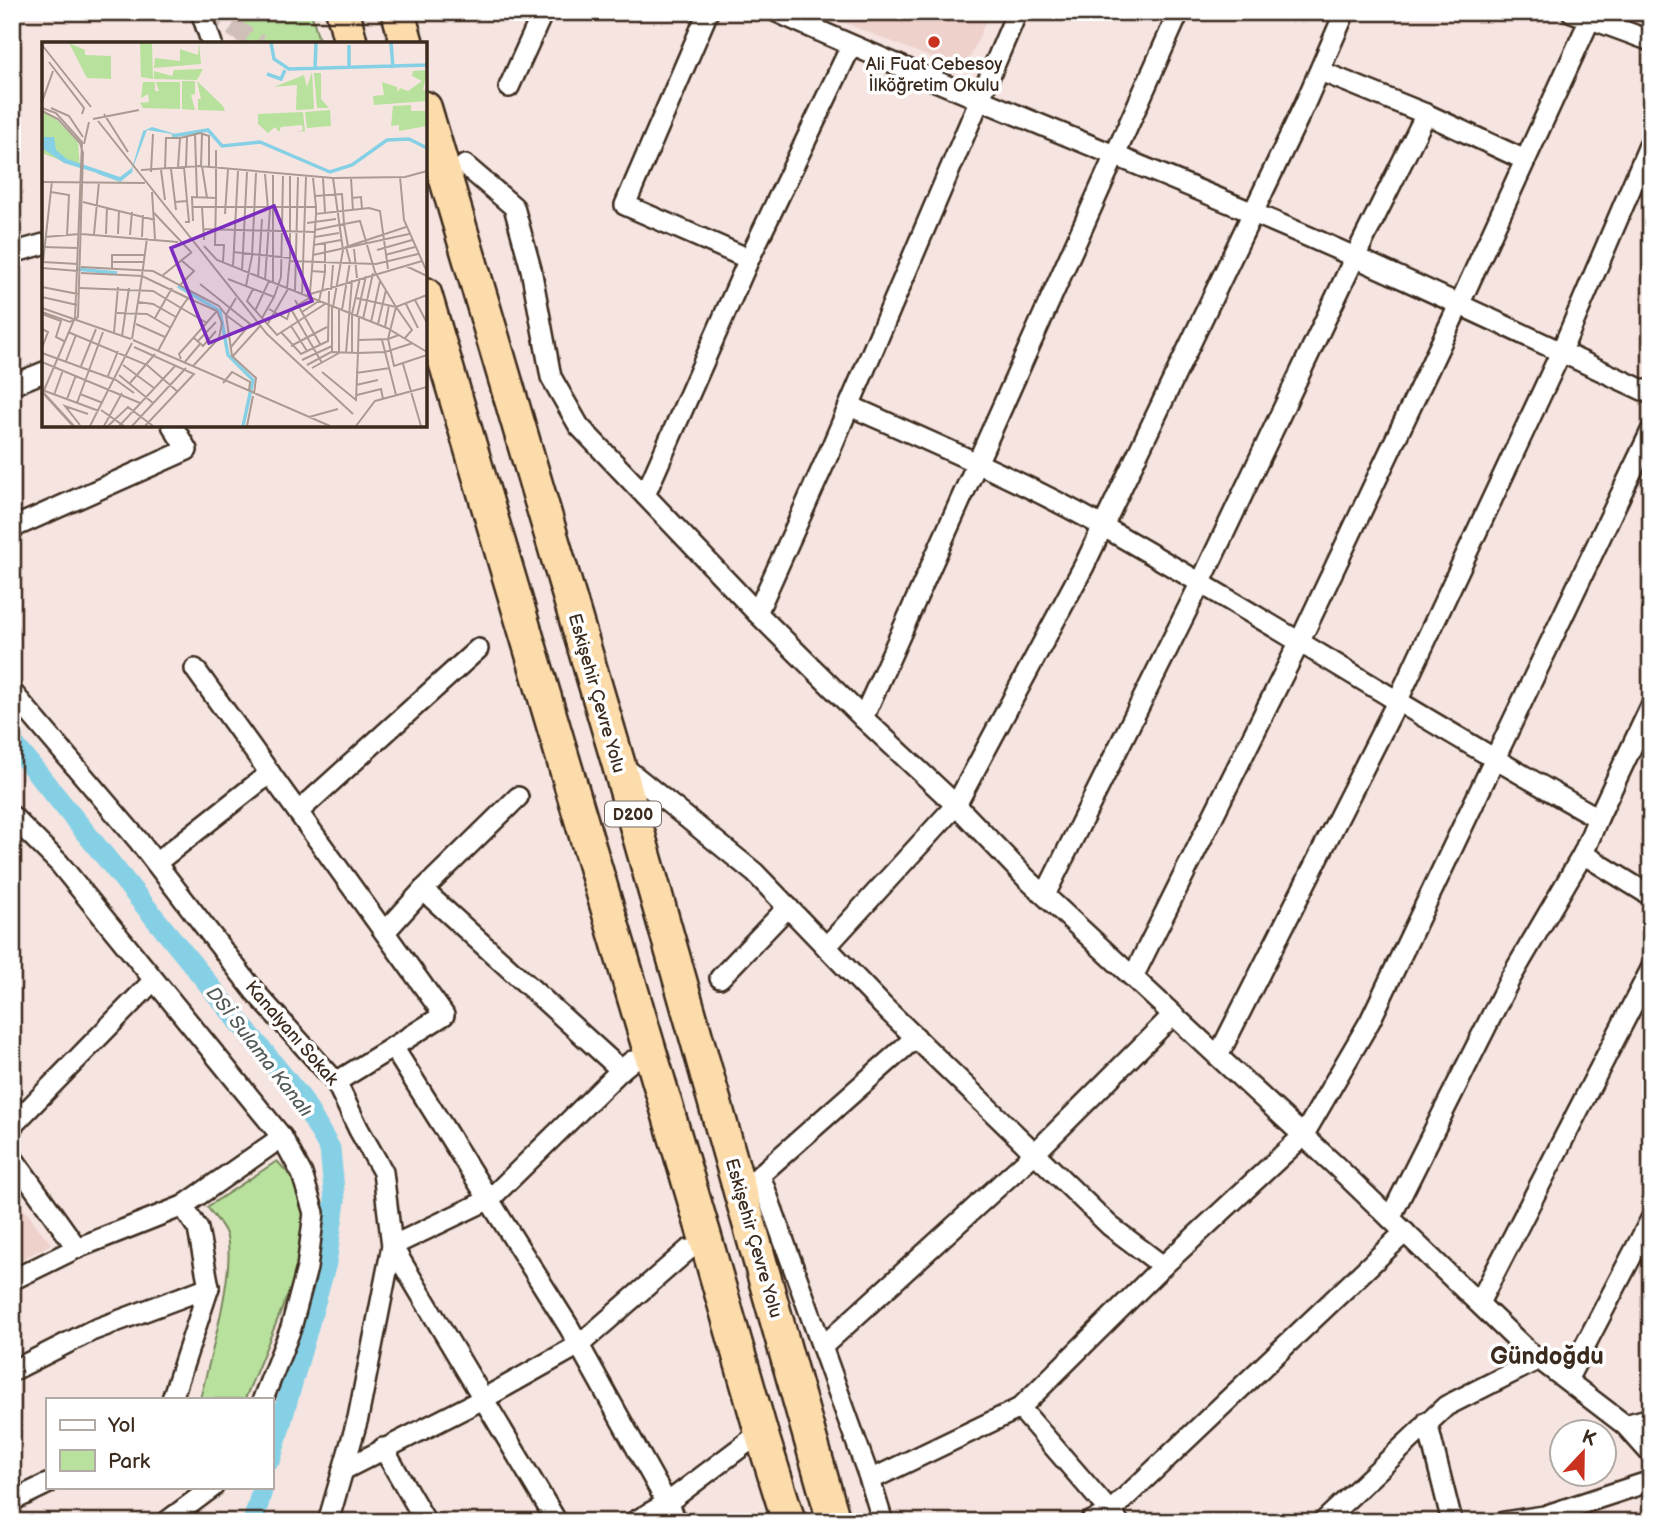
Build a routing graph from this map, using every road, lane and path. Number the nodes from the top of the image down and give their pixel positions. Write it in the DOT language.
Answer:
graph roads {
  1 [pos="201,12"];
  2 [pos="343,12"];
  3 [pos="398,12"];
  4 [pos="543,12"];
  5 [pos="708,12"];
  6 [pos="777,12"];
  7 [pos="1017,12"];
  8 [pos="1179,12"];
  9 [pos="1345,12"];
  10 [pos="1581,15"];
  11 [pos="1651,41"];
  12 [pos="211,42"];
  13 [pos="350,42"];
  14 [pos="406,42"];
  15 [pos="851,46"];
  16 [pos="1320,71"];
  17 [pos="509,87"];
  18 [pos="980,99"];
  19 [pos="1426,114"];
  20 [pos="427,115"];
  21 [pos="1651,141"];
  22 [pos="1114,155"];
  23 [pos="1525,160"];
  24 [pos="465,165"];
  25 [pos="1253,213"];
  26 [pos="42,245"];
  27 [pos="12,253"];
  28 [pos="1355,257"];
  29 [pos="749,259"];
  30 [pos="427,301"];
  31 [pos="1459,304"];
  32 [pos="1561,352"];
  33 [pos="42,373"];
  34 [pos="12,385"];
  35 [pos="1651,394"];
  36 [pos="850,406"];
  37 [pos="173,427"];
  38 [pos="1651,431"];
  39 [pos="977,463"];
  40 [pos="645,495"];
  41 [pos="1103,526"];
  42 [pos="12,528"];
  43 [pos="1200,584"];
  44 [pos="757,613"];
  45 [pos="1299,643"];
  46 [pos="478,649"];
  47 [pos="195,669"];
  48 [pos="12,692"];
  49 [pos="1397,702"];
  50 [pos="1651,706"];
  51 [pos="863,718"];
  52 [pos="1494,760"];
  53 [pos="618,762"];
  54 [pos="270,773"];
  55 [pos="518,797"];
  56 [pos="957,805"];
  57 [pos="298,812"];
  58 [pos="12,816"];
  59 [pos="1598,818"];
  60 [pos="1583,854"];
  61 [pos="156,863"];
  62 [pos="423,890"];
  63 [pos="1045,895"];
  64 [pos="1651,896"];
  65 [pos="788,907"];
  66 [pos="385,932"];
  67 [pos="826,947"];
  68 [pos="1651,969"];
  69 [pos="1133,977"];
  70 [pos="720,978"];
  71 [pos="154,980"];
  72 [pos="1173,1015"];
  73 [pos="916,1037"];
  74 [pos="393,1047"];
  75 [pos="1219,1056"];
  76 [pos="336,1082"];
  77 [pos="12,1126"];
  78 [pos="1303,1136"];
  79 [pos="282,1137"];
  80 [pos="1036,1152"];
  81 [pos="12,1157"];
  82 [pos="490,1199"];
  83 [pos="183,1206"];
  84 [pos="1390,1218"];
  85 [pos="1651,1219"];
  86 [pos="1405,1233"];
  87 [pos="392,1246"];
  88 [pos="77,1248"];
  89 [pos="688,1250"];
  90 [pos="1163,1266"];
  91 [pos="12,1280"];
  92 [pos="209,1287"];
  93 [pos="1479,1303"];
  94 [pos="579,1345"];
  95 [pos="822,1347"];
  96 [pos="1539,1359"];
  97 [pos="12,1371"];
  98 [pos="1567,1380"];
  99 [pos="172,1398"];
  100 [pos="263,1398"];
  101 [pos="483,1399"];
  102 [pos="1020,1408"];
  103 [pos="1651,1419"];
  104 [pos="1427,1422"];
  105 [pos="1625,1425"];
  106 [pos="761,1432"];
  107 [pos="383,1448"];
  108 [pos="1651,1454"];
  109 [pos="343,1470"];
  110 [pos="870,1480"];
  111 [pos="1651,1480"];
  112 [pos="46,1484"];
  113 [pos="212,1488"];
  114 [pos="12,1501"];
  115 [pos="667,1503"];
  116 [pos="1114,1517"];
  117 [pos="166,1522"];
  118 [pos="328,1522"];
  119 [pos="426,1522"];
  120 [pos="557,1522"];
  121 [pos="634,1522"];
  122 [pos="676,1522"];
  123 [pos="789,1522"];
  124 [pos="834,1522"];
  125 [pos="883,1522"];
  126 [pos="1090,1522"];
  127 [pos="1323,1522"];
  128 [pos="1452,1522"];
  129 [pos="1504,1522"];
  1 -- 12 [label="street"];
  2 -- 13 [label="highway"];
  3 -- 14 [label="highway"];
  4 -- 17 [label="street"];
  5 -- 29 [label="street"];
  6 -- 15 [label="street"];
  7 -- 18 [label="street"];
  8 -- 22 [label="street"];
  9 -- 16 [label="street"];
  10 -- 11 [label="street"];
  10 -- 23 [label="street"];
  15 -- 18 [label="street"];
  15 -- 29 [label="street"];
  16 -- 19 [label="street"];
  16 -- 25 [label="street"];
  18 -- 22 [label="street"];
  18 -- 36 [label="street"];
  19 -- 23 [label="street"];
  19 -- 28 [label="street"];
  20 -- 53 [label="highway, Eskişehir Çevre Yolu / D200"];
  21 -- 32 [label="street"];
  22 -- 25 [label="street"];
  22 -- 39 [label="street"];
  23 -- 31 [label="street"];
  24 -- 40 [label="street"];
  25 -- 28 [label="street"];
  25 -- 41 [label="street"];
  26 -- 27 [label="street"];
  28 -- 31 [label="street"];
  28 -- 43 [label="street"];
  29 -- 40 [label="street"];
  30 -- 106 [label="highway, D200"];
  31 -- 32 [label="street"];
  31 -- 45 [label="street"];
  32 -- 35 [label="street"];
  32 -- 49 [label="street"];
  33 -- 34 [label="street"];
  36 -- 39 [label="street"];
  36 -- 44 [label="street"];
  37 -- 42 [label="street"];
  38 -- 52 [label="street"];
  39 -- 41 [label="street"];
  39 -- 51 [label="street"];
  40 -- 44 [label="street"];
  41 -- 43 [label="street"];
  41 -- 56 [label="street"];
  43 -- 45 [label="street"];
  43 -- 63 [label="street"];
  44 -- 51 [label="street"];
  45 -- 49 [label="street"];
  45 -- 69 [label="street"];
  46 -- 57 [label="street"];
  47 -- 54 [label="street"];
  48 -- 61 [label="street, Kanalyanı Sokak"];
  49 -- 52 [label="street"];
  49 -- 75 [label="street"];
  50 -- 59 [label="street"];
  51 -- 56 [label="street"];
  52 -- 59 [label="street"];
  52 -- 78 [label="street"];
  53 -- 65 [label="street"];
  53 -- 124 [label="highway, Eskişehir Çevre Yolu / D200"];
  54 -- 57 [label="street"];
  54 -- 61 [label="street"];
  55 -- 62 [label="street"];
  56 -- 63 [label="street"];
  56 -- 67 [label="street"];
  57 -- 66 [label="street"];
  58 -- 71 [label="street"];
  59 -- 60 [label="street"];
  60 -- 64 [label="street"];
  60 -- 84 [label="street"];
  61 -- 76 [label="street, Kanalyanı Sokak"];
  62 -- 66 [label="street"];
  62 -- 82 [label="street"];
  63 -- 69 [label="street"];
  65 -- 67 [label="street"];
  65 -- 70 [label="street"];
  66 -- 74 [label="street"];
  67 -- 73 [label="street"];
  68 -- 93 [label="street"];
  69 -- 72 [label="street"];
  71 -- 77 [label="street"];
  71 -- 79 [label="street"];
  72 -- 75 [label="street"];
  72 -- 80 [label="street"];
  73 -- 80 [label="street"];
  73 -- 95 [label="street"];
  74 -- 76 [label="street"];
  74 -- 82 [label="street"];
  75 -- 78 [label="street"];
  76 -- 87 [label="street, Kanalyanı Sokak"];
  78 -- 84 [label="street"];
  78 -- 90 [label="street"];
  79 -- 83 [label="street"];
  79 -- 100 [label="street"];
  80 -- 90 [label="street"];
  80 -- 95 [label="street"];
  81 -- 88 [label="street"];
  82 -- 87 [label="street"];
  82 -- 94 [label="street"];
  83 -- 88 [label="street"];
  83 -- 92 [label="street"];
  84 -- 86 [label="street"];
  85 -- 98 [label="street"];
  86 -- 93 [label="street"];
  86 -- 116 [label="street"];
  87 -- 101 [label="street"];
  87 -- 109 [label="street, Kanalyanı Sokak"];
  88 -- 91 [label="street"];
  89 -- 94 [label="street"];
  90 -- 102 [label="street"];
  92 -- 97 [label="street"];
  92 -- 99 [label="street"];
  93 -- 96 [label="street"];
  94 -- 101 [label="street"];
  94 -- 115 [label="street"];
  95 -- 110 [label="street"];
  96 -- 98 [label="street"];
  96 -- 104 [label="street"];
  98 -- 105 [label="street"];
  101 -- 107 [label="street"];
  101 -- 120 [label="street"];
  102 -- 110 [label="street"];
  102 -- 116 [label="street"];
  103 -- 105 [label="street"];
  104 -- 127 [label="street"];
  104 -- 128 [label="street"];
  105 -- 108 [label="street"];
  106 -- 115 [label="street"];
  106 -- 123 [label="highway, D200"];
  107 -- 109 [label="street"];
  107 -- 119 [label="street"];
  109 -- 118 [label="street, Kanalyanı Sokak"];
  110 -- 125 [label="street"];
  111 -- 129 [label="street"];
  112 -- 114 [label="street"];
  113 -- 117 [label="street"];
  115 -- 121 [label="street"];
  115 -- 122 [label="street"];
  116 -- 126 [label="street"];
}
